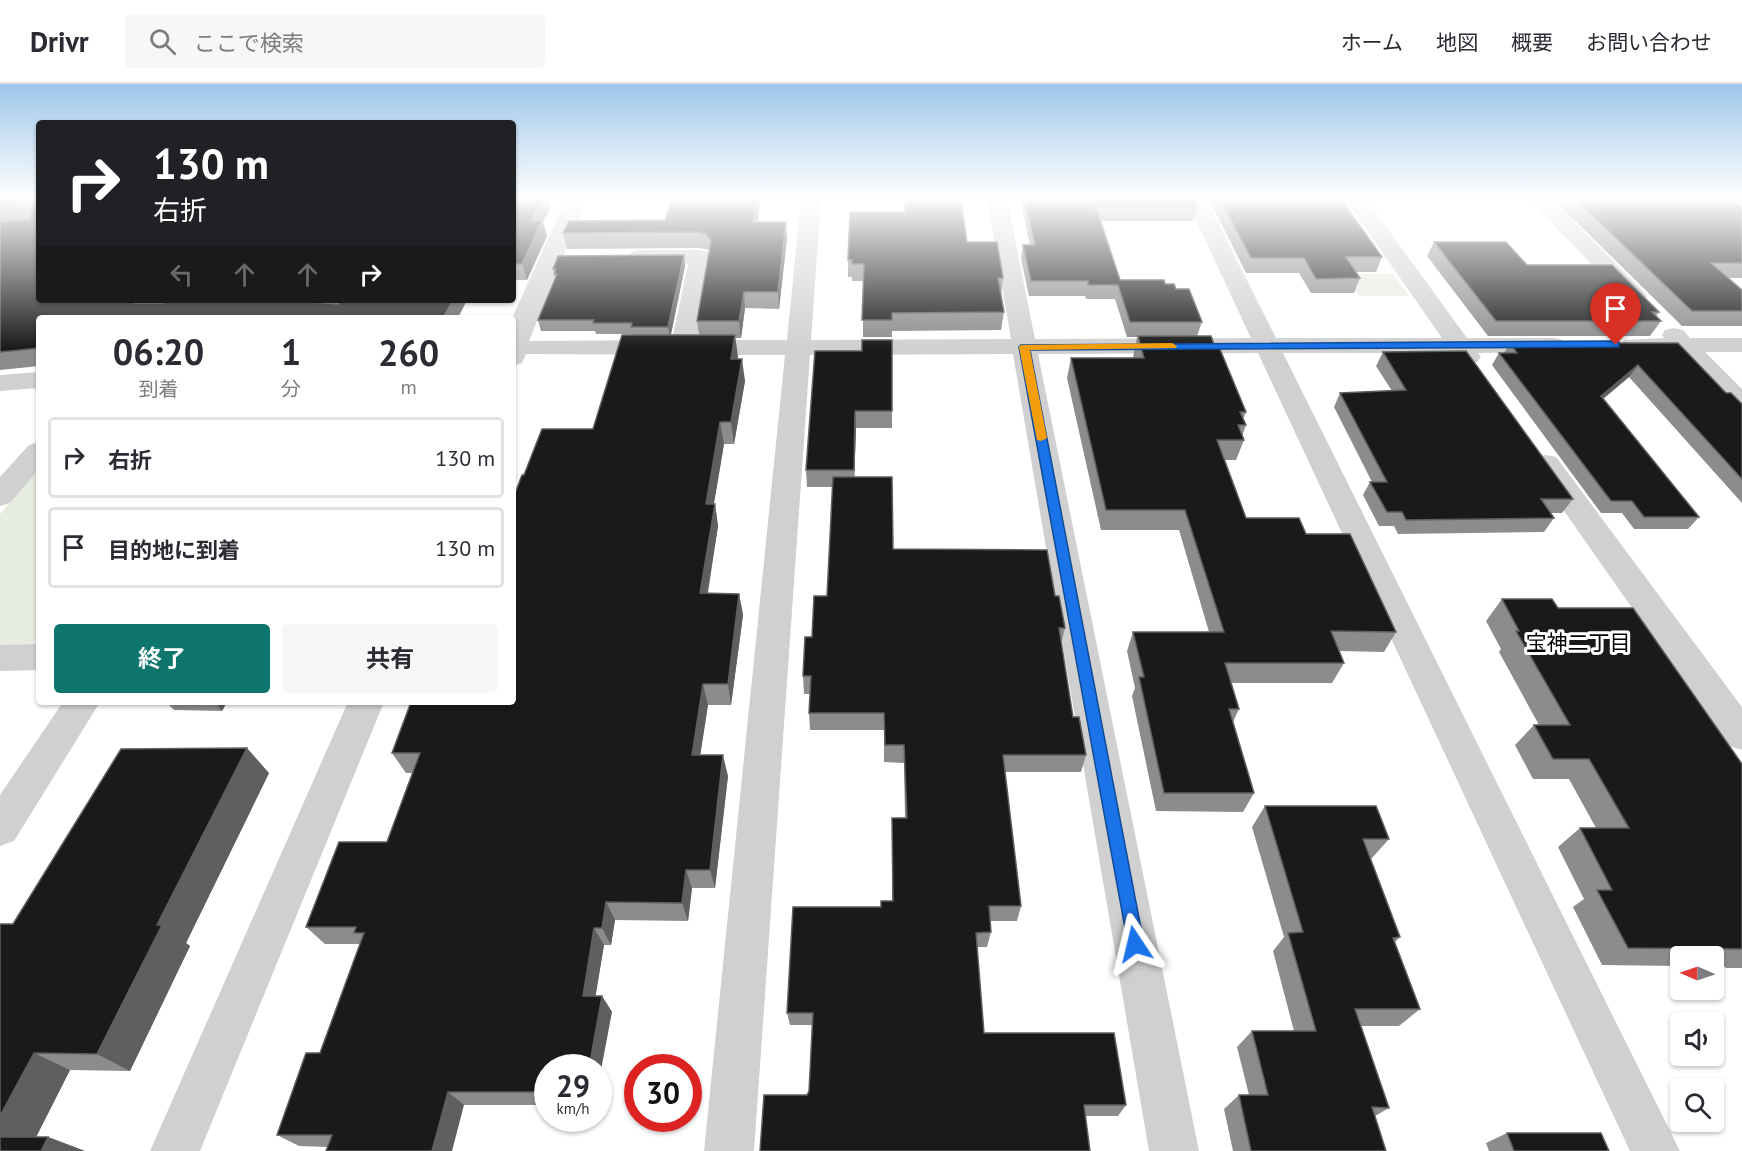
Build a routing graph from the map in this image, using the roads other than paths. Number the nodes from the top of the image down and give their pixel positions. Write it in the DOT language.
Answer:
graph roads {
  1 [pos="564,249"];
  2 [pos="806,249"];
  3 [pos="1006,249"];
  4 [pos="1220,249"];
  5 [pos="1390,249"];
  6 [pos="1588,249"];
  7 [pos="620,257"];
  8 [pos="516,337"];
  9 [pos="1459,345"];
  10 [pos="1577,345"];
  11 [pos="1612,345"];
  12 [pos="1683,345"];
  13 [pos="1742,345"];
  14 [pos="1266,346"];
  15 [pos="1024,347"];
  16 [pos="683,348"];
  17 [pos="797,348"];
  18 [pos="516,353"];
  19 [pos="36,380"];
  20 [pos="0,383"];
  21 [pos="1487,383"];
  22 [pos="1742,404"];
  23 [pos="1529,441"];
  24 [pos="36,454"];
  25 [pos="0,496"];
  26 [pos="36,657"];
  27 [pos="0,658"];
  28 [pos="80,705"];
  29 [pos="365,705"];
  30 [pos="1742,735"];
  31 [pos="0,828"];
  32 [pos="175,1151"];
  33 [pos="729,1151"];
  34 [pos="1174,1151"];
  35 [pos="1655,1151"];
  1 -- 8 [label="street"];
  2 -- 17 [label="street"];
  3 -- 15 [label="street"];
  4 -- 14 [label="street"];
  5 -- 9 [label="street"];
  6 -- 12 [label="street"];
  7 -- 16 [label="street"];
  9 -- 10 [label="street"];
  9 -- 14 [label="street"];
  9 -- 21 [label="street"];
  11 -- 12 [label="street"];
  12 -- 13 [label="street"];
  12 -- 22 [label="street"];
  14 -- 15 [label="street"];
  14 -- 35 [label="street"];
  15 -- 17 [label="street"];
  15 -- 34 [label="street"];
  16 -- 17 [label="street"];
  16 -- 18 [label="street"];
  17 -- 33 [label="street"];
  19 -- 20 [label="street"];
  23 -- 30 [label="street"];
  24 -- 25 [label="street"];
  26 -- 27 [label="street"];
  28 -- 31 [label="street"];
  29 -- 32 [label="street"];
}
